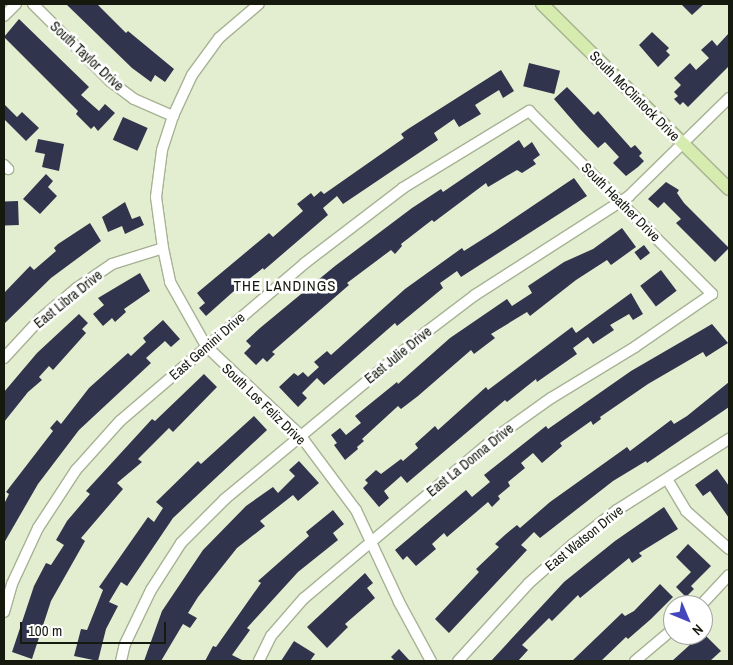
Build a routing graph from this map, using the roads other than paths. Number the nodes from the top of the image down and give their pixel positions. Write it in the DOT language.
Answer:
graph roads {
  1 [pos="16,4"];
  2 [pos="33,4"];
  3 [pos="259,4"];
  4 [pos="542,4"];
  5 [pos="4,16"];
  6 [pos="729,98"];
  7 [pos="529,111"];
  8 [pos="173,116"];
  9 [pos="684,144"];
  10 [pos="729,189"];
  11 [pos="620,202"];
  12 [pos="163,248"];
  13 [pos="712,294"];
  14 [pos="206,346"];
  15 [pos="4,357"];
  16 [pos="300,434"];
  17 [pos="729,439"];
  18 [pos="667,479"];
  19 [pos="372,542"];
  20 [pos="729,550"];
  21 [pos="729,575"];
  22 [pos="710,595"];
  23 [pos="4,612"];
  24 [pos="663,637"];
  25 [pos="121,661"];
  26 [pos="259,661"];
  27 [pos="432,661"];
  28 [pos="458,661"];
  29 [pos="635,661"];
  1 -- 5 [label="street"];
  2 -- 8 [label="street, South Taylor Drive"];
  3 -- 8 [label="street"];
  4 -- 9 [label="main road, South McClintock Drive"];
  6 -- 9 [label="street, East Julie Drive"];
  7 -- 11 [label="street, South Heather Drive"];
  7 -- 14 [label="street, East Gemini Drive"];
  8 -- 12 [label="street"];
  9 -- 10 [label="main road, South McClintock Drive"];
  9 -- 11 [label="street, East Julie Drive"];
  11 -- 13 [label="street, South Heather Drive"];
  11 -- 16 [label="street, East Julie Drive"];
  12 -- 14 [label="street, South Los Feliz Drive"];
  12 -- 15 [label="street, East Libra Drive"];
  13 -- 19 [label="street, East La Donna Drive"];
  14 -- 16 [label="street, South Los Feliz Drive"];
  14 -- 23 [label="street, East Gemini Drive"];
  16 -- 19 [label="street, South Los Feliz Drive"];
  16 -- 25 [label="street, East Julie Drive"];
  17 -- 18 [label="street, East Watson Drive"];
  18 -- 20 [label="street"];
  18 -- 28 [label="street, East Watson Drive"];
  19 -- 26 [label="street, East La Donna Drive"];
  19 -- 27 [label="street, South Los Feliz Drive"];
  21 -- 22 [label="street"];
  24 -- 29 [label="street"];
}
